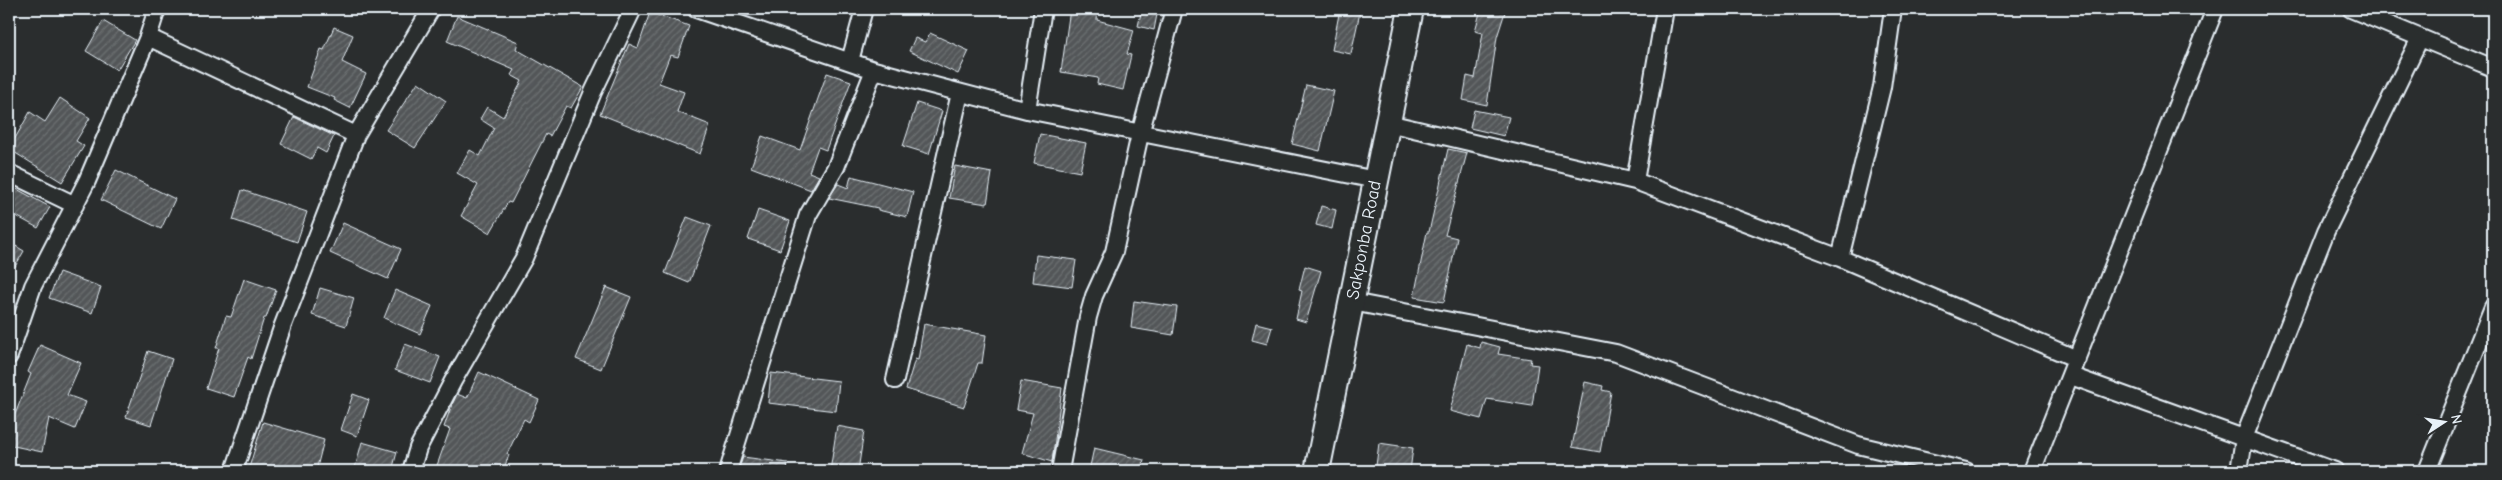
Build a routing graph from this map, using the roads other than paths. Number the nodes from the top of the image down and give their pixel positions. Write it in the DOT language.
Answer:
graph roads {
  1 [pos="157,9"];
  2 [pos="431,9"];
  3 [pos="633,9"];
  4 [pos="696,9"];
  5 [pos="864,9"];
  6 [pos="1043,9"];
  7 [pos="1174,9"];
  8 [pos="1411,9"];
  9 [pos="1665,9"];
  10 [pos="1893,9"];
  11 [pos="2215,9"];
  12 [pos="2351,9"];
  13 [pos="148,37"];
  14 [pos="2420,38"];
  15 [pos="850,61"];
  16 [pos="2493,68"];
  17 [pos="874,70"];
  18 [pos="960,93"];
  19 [pos="1027,110"];
  20 [pos="1388,123"];
  21 [pos="1140,134"];
  22 [pos="356,135"];
  23 [pos="9,173"];
  24 [pos="1376,180"];
  25 [pos="1635,181"];
  26 [pos="74,205"];
  27 [pos="1840,258"];
  28 [pos="1352,302"];
  29 [pos="2493,306"];
  30 [pos="9,356"];
  31 [pos="2077,359"];
  32 [pos="2071,376"];
  33 [pos="895,380"];
  34 [pos="2244,438"];
  35 [pos="234,471"];
  36 [pos="411,471"];
  37 [pos="728,471"];
  38 [pos="1060,471"];
  39 [pos="1317,471"];
  40 [pos="1966,471"];
  41 [pos="2032,471"];
  42 [pos="2239,471"];
  43 [pos="2335,471"];
  44 [pos="2427,471"];
  1 -- 13 [label="street"];
  2 -- 22 [label="street"];
  3 -- 36 [label="street"];
  4 -- 15 [label="street"];
  5 -- 15 [label="street"];
  6 -- 19 [label="street"];
  7 -- 21 [label="street"];
  8 -- 20 [label="main road, Sakponba Road"];
  9 -- 25 [label="street"];
  10 -- 27 [label="street"];
  11 -- 31 [label="street"];
  12 -- 14 [label="street"];
  13 -- 22 [label="street"];
  13 -- 26 [label="street"];
  14 -- 16 [label="street"];
  14 -- 34 [label="street"];
  15 -- 17 [label="street"];
  17 -- 18 [label="street"];
  17 -- 37 [label="street"];
  18 -- 19 [label="street"];
  18 -- 33 [label="street"];
  19 -- 21 [label="street"];
  20 -- 24 [label="main road, Sakponba Road"];
  20 -- 25 [label="street"];
  21 -- 24 [label="street"];
  21 -- 38 [label="street"];
  22 -- 35 [label="street"];
  23 -- 26 [label="street"];
  24 -- 28 [label="main road, Sakponba Road"];
  25 -- 27 [label="street"];
  26 -- 30 [label="street"];
  27 -- 31 [label="street"];
  28 -- 39 [label="main road, Sakponba Road"];
  28 -- 40 [label="street"];
  29 -- 44 [label="street"];
  31 -- 32 [label="street"];
  32 -- 34 [label="street"];
  32 -- 41 [label="street"];
  34 -- 42 [label="street"];
  34 -- 43 [label="street"];
}
